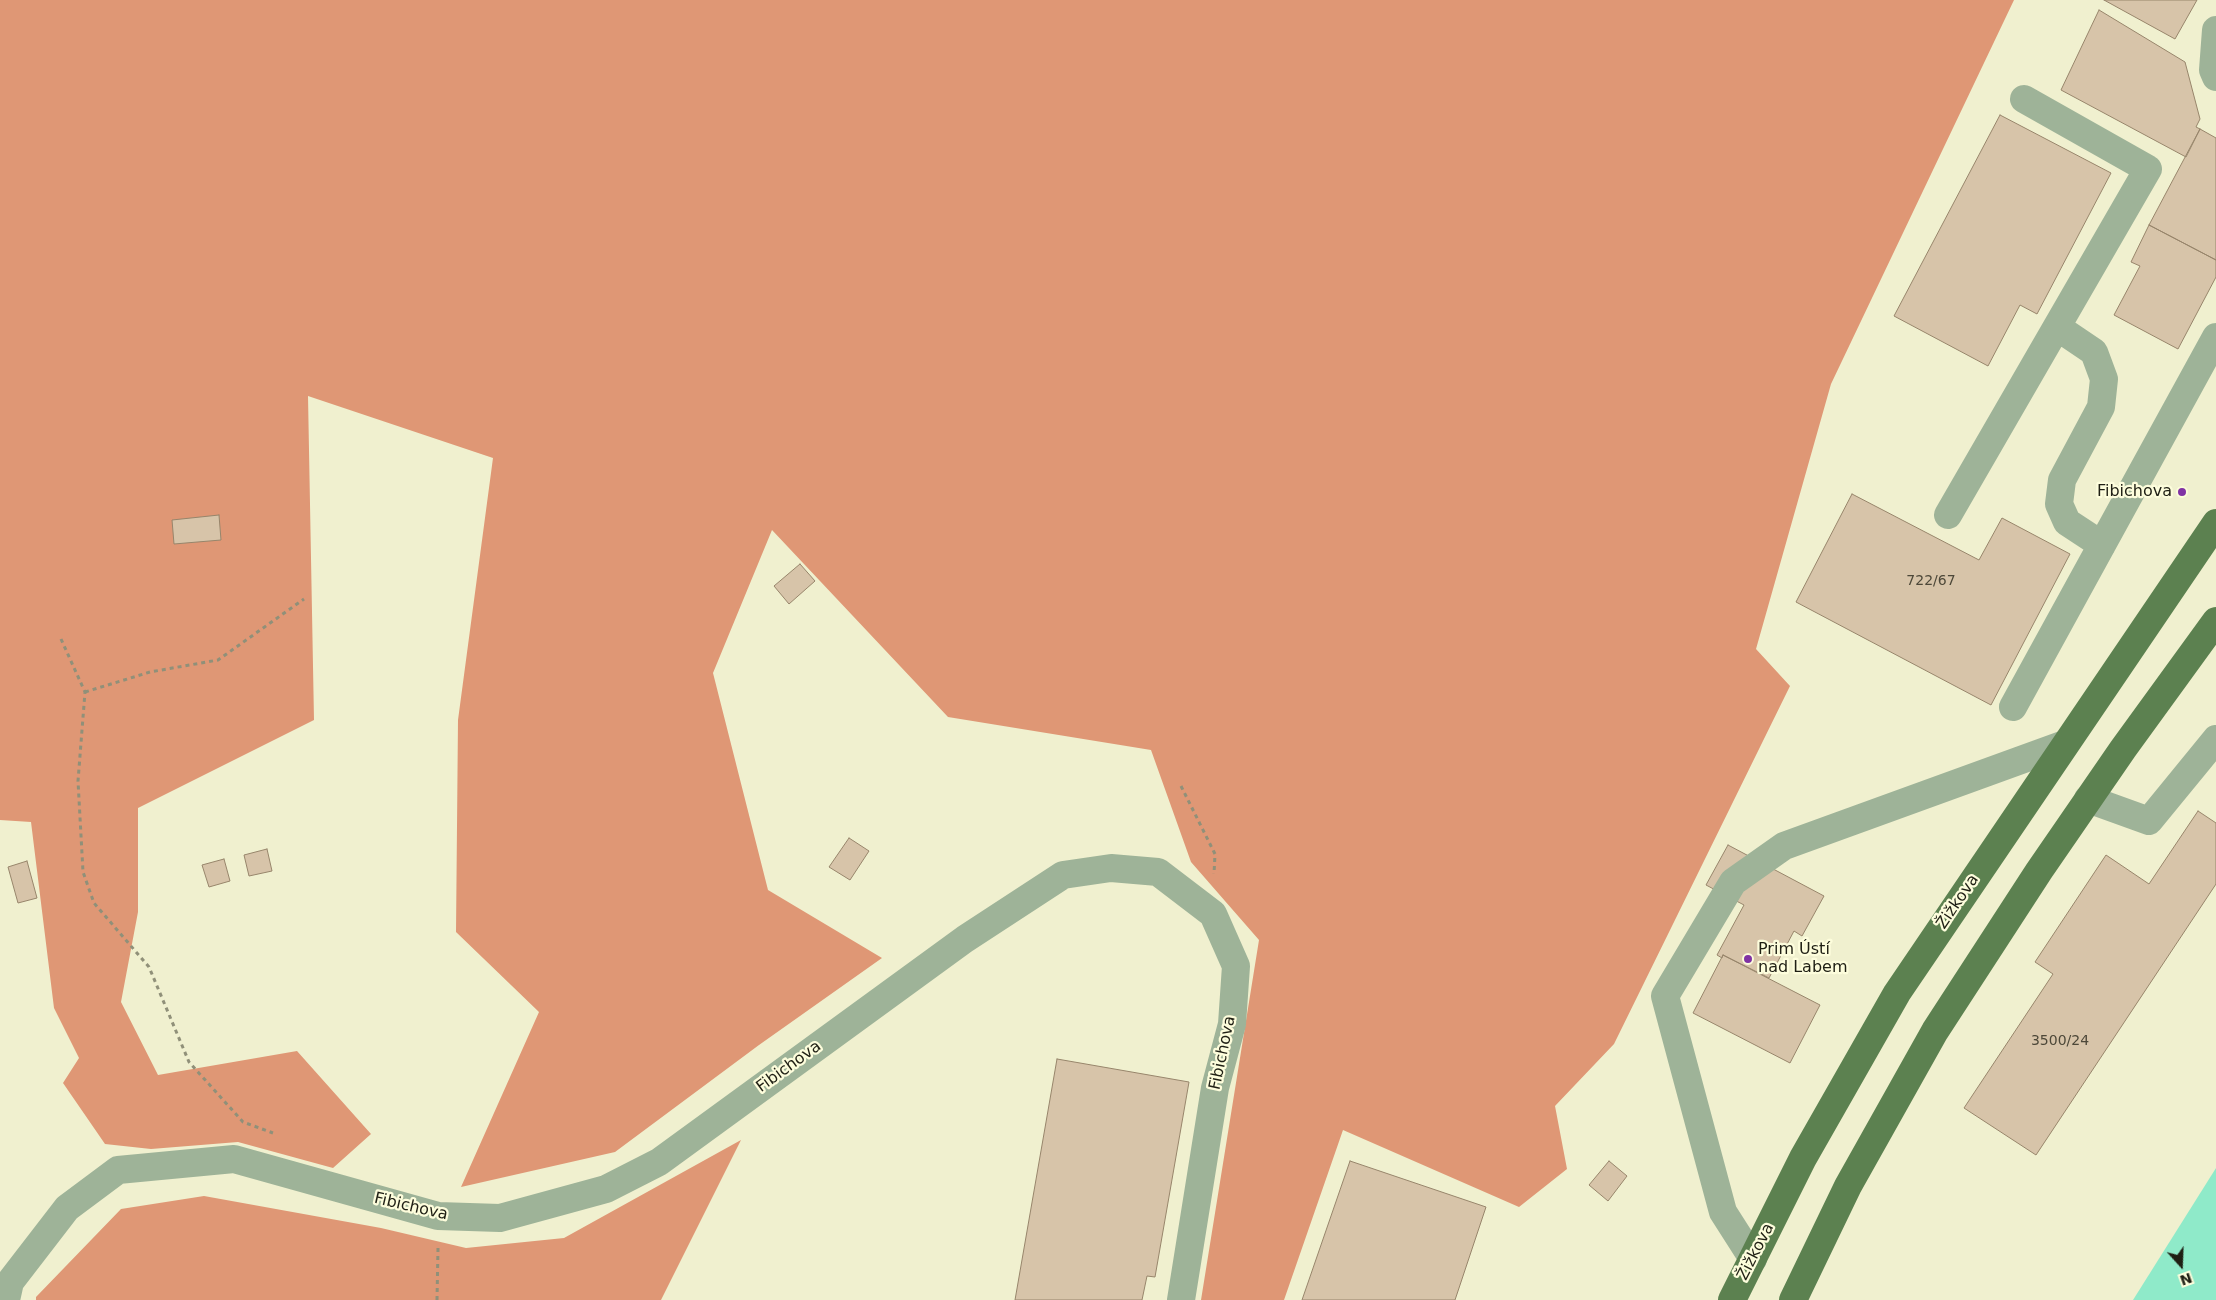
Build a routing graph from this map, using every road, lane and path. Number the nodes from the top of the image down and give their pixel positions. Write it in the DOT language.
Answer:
graph roads {
  1 [pos="2216,30"];
  2 [pos="2216,77"];
  3 [pos="2024,99"];
  4 [pos="2057,327"];
  5 [pos="2216,337"];
  6 [pos="1948,515"];
  7 [pos="2216,523"];
  8 [pos="2102,545"];
  9 [pos="304,599"];
  10 [pos="2216,621"];
  11 [pos="61,639"];
  12 [pos="86,692"];
  13 [pos="2013,707"];
  14 [pos="2216,739"];
  15 [pos="2065,744"];
  16 [pos="1181,786"];
  17 [pos="2088,799"];
  18 [pos="1213,914"];
  19 [pos="280,1136"];
  20 [pos="438,1216"];
  21 [pos="1753,1259"];
  22 [pos="6,1300"];
  23 [pos="436,1300"];
  24 [pos="1181,1300"];
  25 [pos="1732,1300"];
  26 [pos="1793,1300"];
  1 -- 2 [label="street"];
  3 -- 4 [label="street"];
  4 -- 6 [label="street"];
  4 -- 8 [label="street"];
  5 -- 8 [label="street"];
  7 -- 15 [label="main road, Žižkova"];
  8 -- 13 [label="street"];
  9 -- 12 [label="path"];
  10 -- 17 [label="main road"];
  11 -- 12 [label="path"];
  12 -- 19 [label="path"];
  14 -- 17 [label="street"];
  15 -- 21 [label="main road, Žižkova"];
  15 -- 21 [label="street"];
  16 -- 18 [label="path"];
  17 -- 26 [label="main road"];
  18 -- 20 [label="street, Fibichova"];
  18 -- 24 [label="street, Fibichova"];
  20 -- 22 [label="street, Fibichova"];
  20 -- 23 [label="path"];
  21 -- 25 [label="main road, Žižkova"];
}
